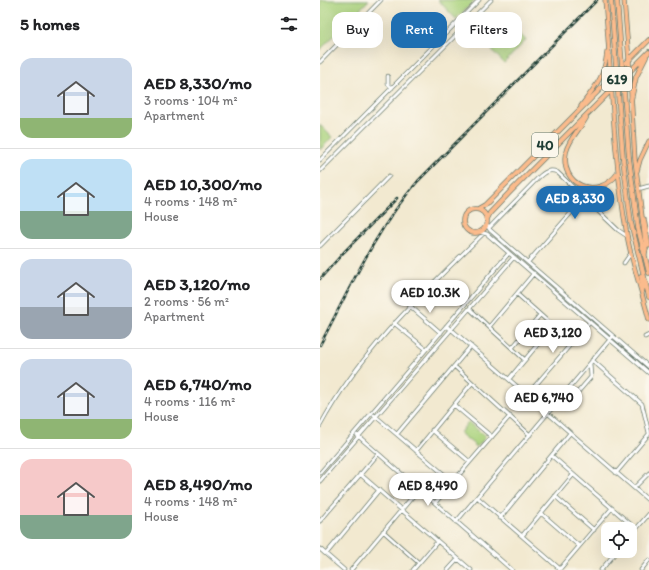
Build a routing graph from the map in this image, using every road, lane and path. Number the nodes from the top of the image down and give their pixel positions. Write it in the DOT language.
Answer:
graph roads {
  1 [pos="381,0"];
  2 [pos="479,0"];
  3 [pos="491,0"];
  4 [pos="605,0"];
  5 [pos="611,0"];
  6 [pos="617,0"];
  7 [pos="624,0"];
  8 [pos="649,40"];
  9 [pos="608,45"];
  10 [pos="649,52"];
  11 [pos="629,60"];
  12 [pos="320,62"];
  13 [pos="630,71"];
  14 [pos="388,76"];
  15 [pos="611,78"];
  16 [pos="392,88"];
  17 [pos="612,89"];
  18 [pos="631,100"];
  19 [pos="578,111"];
  20 [pos="589,112"];
  21 [pos="649,141"];
  22 [pos="320,160"];
  23 [pos="320,172"];
  24 [pos="618,173"];
  25 [pos="636,174"];
  26 [pos="389,176"];
  27 [pos="649,186"];
  28 [pos="638,189"];
  29 [pos="585,197"];
  30 [pos="478,209"];
  31 [pos="487,221"];
  32 [pos="489,228"];
  33 [pos="479,232"];
  34 [pos="484,232"];
  35 [pos="627,236"];
  36 [pos="320,246"];
  37 [pos="649,246"];
  38 [pos="509,253"];
  39 [pos="631,253"];
  40 [pos="514,257"];
  41 [pos="645,257"];
  42 [pos="528,262"];
  43 [pos="624,263"];
  44 [pos="641,268"];
  45 [pos="537,270"];
  46 [pos="534,273"];
  47 [pos="649,273"];
  48 [pos="642,292"];
  49 [pos="517,294"];
  50 [pos="649,297"];
  51 [pos="410,306"];
  52 [pos="470,309"];
  53 [pos="540,315"];
  54 [pos="649,320"];
  55 [pos="590,322"];
  56 [pos="394,323"];
  57 [pos="446,326"];
  58 [pos="553,326"];
  59 [pos="489,328"];
  60 [pos="452,330"];
  61 [pos="441,333"];
  62 [pos="649,335"];
  63 [pos="645,337"];
  64 [pos="611,338"];
  65 [pos="572,343"];
  66 [pos="471,346"];
  67 [pos="512,348"];
  68 [pos="426,350"];
  69 [pos="525,360"];
  70 [pos="592,360"];
  71 [pos="590,364"];
  72 [pos="454,366"];
  73 [pos="649,367"];
  74 [pos="649,373"];
  75 [pos="509,379"];
  76 [pos="472,383"];
  77 [pos="566,391"];
  78 [pos="527,395"];
  79 [pos="454,405"];
  80 [pos="372,413"];
  81 [pos="548,413"];
  82 [pos="376,416"];
  83 [pos="510,416"];
  84 [pos="320,426"];
  85 [pos="432,430"];
  86 [pos="355,432"];
  87 [pos="570,433"];
  88 [pos="397,434"];
  89 [pos="649,434"];
  90 [pos="530,435"];
  91 [pos="358,436"];
  92 [pos="492,437"];
  93 [pos="416,450"];
  94 [pos="378,454"];
  95 [pos="552,456"];
  96 [pos="470,462"];
  97 [pos="616,472"];
  98 [pos="320,473"];
  99 [pos="649,473"];
  100 [pos="360,474"];
  101 [pos="573,474"];
  102 [pos="320,480"];
  103 [pos="453,482"];
  104 [pos="634,488"];
  105 [pos="419,489"];
  106 [pos="379,490"];
  107 [pos="555,496"];
  108 [pos="477,497"];
  109 [pos="649,501"];
  110 [pos="435,503"];
  111 [pos="612,508"];
  112 [pos="401,510"];
  113 [pos="541,513"];
  114 [pos="649,514"];
  115 [pos="500,518"];
  116 [pos="320,521"];
  117 [pos="456,522"];
  118 [pos="628,522"];
  119 [pos="637,528"];
  120 [pos="594,530"];
  121 [pos="383,531"];
  122 [pos="522,536"];
  123 [pos="437,542"];
  124 [pos="580,546"];
  125 [pos="320,549"];
  126 [pos="326,554"];
  127 [pos="611,558"];
  128 [pos="458,559"];
  129 [pos="649,560"];
  130 [pos="419,563"];
  131 [pos="344,570"];
  132 [pos="351,570"];
  133 [pos="413,570"];
  134 [pos="448,570"];
  135 [pos="471,570"];
  136 [pos="512,570"];
  137 [pos="559,570"];
  138 [pos="601,570"];
  139 [pos="641,570"];
  1 -- 12 [label="street"];
  2 -- 16 [label="street"];
  3 -- 23 [label="street"];
  4 -- 9 [label="main road"];
  5 -- 44 [label="highway, 619, bridge"];
  6 -- 41 [label="highway, 619, bridge"];
  7 -- 11 [label="main road"];
  8 -- 11 [label="highway, 40"];
  9 -- 15 [label="main road"];
  9 -- 19 [label="main road"];
  10 -- 13 [label="highway, 40"];
  10 -- 18 [label="highway"];
  11 -- 13 [label="main road"];
  11 -- 15 [label="highway, 40"];
  13 -- 17 [label="highway, 40"];
  13 -- 18 [label="main road"];
  14 -- 16 [label="street"];
  15 -- 17 [label="main road"];
  15 -- 19 [label="highway, 40"];
  16 -- 22 [label="street"];
  17 -- 20 [label="highway, 40"];
  17 -- 24 [label="main road"];
  18 -- 25 [label="main road"];
  19 -- 30 [label="highway, 40"];
  20 -- 24 [label="highway"];
  20 -- 31 [label="highway, 40"];
  21 -- 25 [label="main road"];
  24 -- 35 [label="main road"];
  25 -- 28 [label="main road"];
  26 -- 36 [label="street"];
  27 -- 28 [label="street"];
  28 -- 37 [label="main road"];
  28 -- 41 [label="main road"];
  29 -- 32 [label="street"];
  29 -- 35 [label="street"];
  29 -- 42 [label="street"];
  30 -- 31 [label="highway"];
  30 -- 33 [label="highway"];
  31 -- 32 [label="street"];
  31 -- 33 [label="highway"];
  32 -- 42 [label="street"];
  33 -- 34 [label="street"];
  34 -- 38 [label="street"];
  34 -- 51 [label="street"];
  35 -- 39 [label="main road"];
  38 -- 40 [label="street"];
  38 -- 57 [label="street"];
  39 -- 43 [label="street"];
  39 -- 48 [label="main road"];
  40 -- 46 [label="street"];
  40 -- 52 [label="street"];
  41 -- 47 [label="highway, 619"];
  42 -- 45 [label="street"];
  44 -- 48 [label="highway"];
  44 -- 50 [label="highway, 619"];
  45 -- 46 [label="street"];
  45 -- 64 [label="street"];
  46 -- 49 [label="street"];
  46 -- 55 [label="street"];
  48 -- 54 [label="main road"];
  49 -- 53 [label="street"];
  49 -- 59 [label="street"];
  51 -- 56 [label="street"];
  51 -- 61 [label="street"];
  52 -- 59 [label="street"];
  52 -- 60 [label="street"];
  53 -- 58 [label="street"];
  53 -- 67 [label="street"];
  55 -- 64 [label="street"];
  55 -- 65 [label="street"];
  56 -- 68 [label="street"];
  56 -- 84 [label="street"];
  57 -- 60 [label="street"];
  57 -- 61 [label="street"];
  58 -- 65 [label="street"];
  58 -- 69 [label="street"];
  59 -- 67 [label="street"];
  60 -- 66 [label="street"];
  60 -- 82 [label="street"];
  61 -- 68 [label="street"];
  62 -- 63 [label="street"];
  64 -- 70 [label="street"];
  64 -- 73 [label="street"];
  64 -- 74 [label="street"];
  65 -- 78 [label="street"];
  66 -- 72 [label="street"];
  66 -- 75 [label="street"];
  67 -- 69 [label="street"];
  68 -- 80 [label="street"];
  69 -- 75 [label="street"];
  70 -- 71 [label="street"];
  70 -- 89 [label="street"];
  71 -- 77 [label="street"];
  71 -- 77 [label="street"];
  72 -- 76 [label="street"];
  72 -- 88 [label="street"];
  75 -- 78 [label="street"];
  76 -- 79 [label="street"];
  76 -- 83 [label="street"];
  77 -- 81 [label="street"];
  78 -- 81 [label="street"];
  79 -- 85 [label="street"];
  79 -- 92 [label="street"];
  80 -- 82 [label="street"];
  80 -- 86 [label="street"];
  81 -- 87 [label="street"];
  81 -- 90 [label="street"];
  82 -- 88 [label="street"];
  82 -- 91 [label="street"];
  83 -- 90 [label="street"];
  83 -- 92 [label="street"];
  85 -- 93 [label="street"];
  85 -- 96 [label="street"];
  86 -- 91 [label="street"];
  86 -- 98 [label="street"];
  87 -- 95 [label="street"];
  87 -- 97 [label="street"];
  88 -- 93 [label="street"];
  89 -- 97 [label="street"];
  90 -- 108 [label="street"];
  91 -- 94 [label="street"];
  91 -- 102 [label="street"];
  92 -- 96 [label="street"];
  93 -- 103 [label="street"];
  94 -- 100 [label="street"];
  94 -- 105 [label="street"];
  95 -- 101 [label="street"];
  95 -- 115 [label="street"];
  96 -- 103 [label="street"];
  97 -- 104 [label="street"];
  99 -- 104 [label="street"];
  100 -- 106 [label="street"];
  100 -- 116 [label="street"];
  101 -- 107 [label="street"];
  101 -- 111 [label="street"];
  103 -- 110 [label="street"];
  104 -- 109 [label="street"];
  105 -- 110 [label="street"];
  105 -- 112 [label="street"];
  106 -- 112 [label="street"];
  106 -- 126 [label="street"];
  107 -- 113 [label="street"];
  107 -- 120 [label="street"];
  108 -- 115 [label="street"];
  108 -- 117 [label="street"];
  110 -- 117 [label="street"];
  111 -- 118 [label="street"];
  111 -- 120 [label="street"];
  112 -- 121 [label="street"];
  112 -- 123 [label="street"];
  113 -- 122 [label="street"];
  113 -- 124 [label="street"];
  114 -- 119 [label="street"];
  115 -- 122 [label="street"];
  117 -- 136 [label="street"];
  120 -- 124 [label="street"];
  121 -- 130 [label="street"];
  121 -- 132 [label="street"];
  122 -- 137 [label="street"];
  123 -- 128 [label="street"];
  123 -- 130 [label="street"];
  124 -- 137 [label="street"];
  125 -- 126 [label="street"];
  126 -- 131 [label="street"];
  127 -- 138 [label="street"];
  128 -- 134 [label="street"];
  128 -- 135 [label="street"];
  129 -- 139 [label="street"];
  130 -- 133 [label="street"];
}
